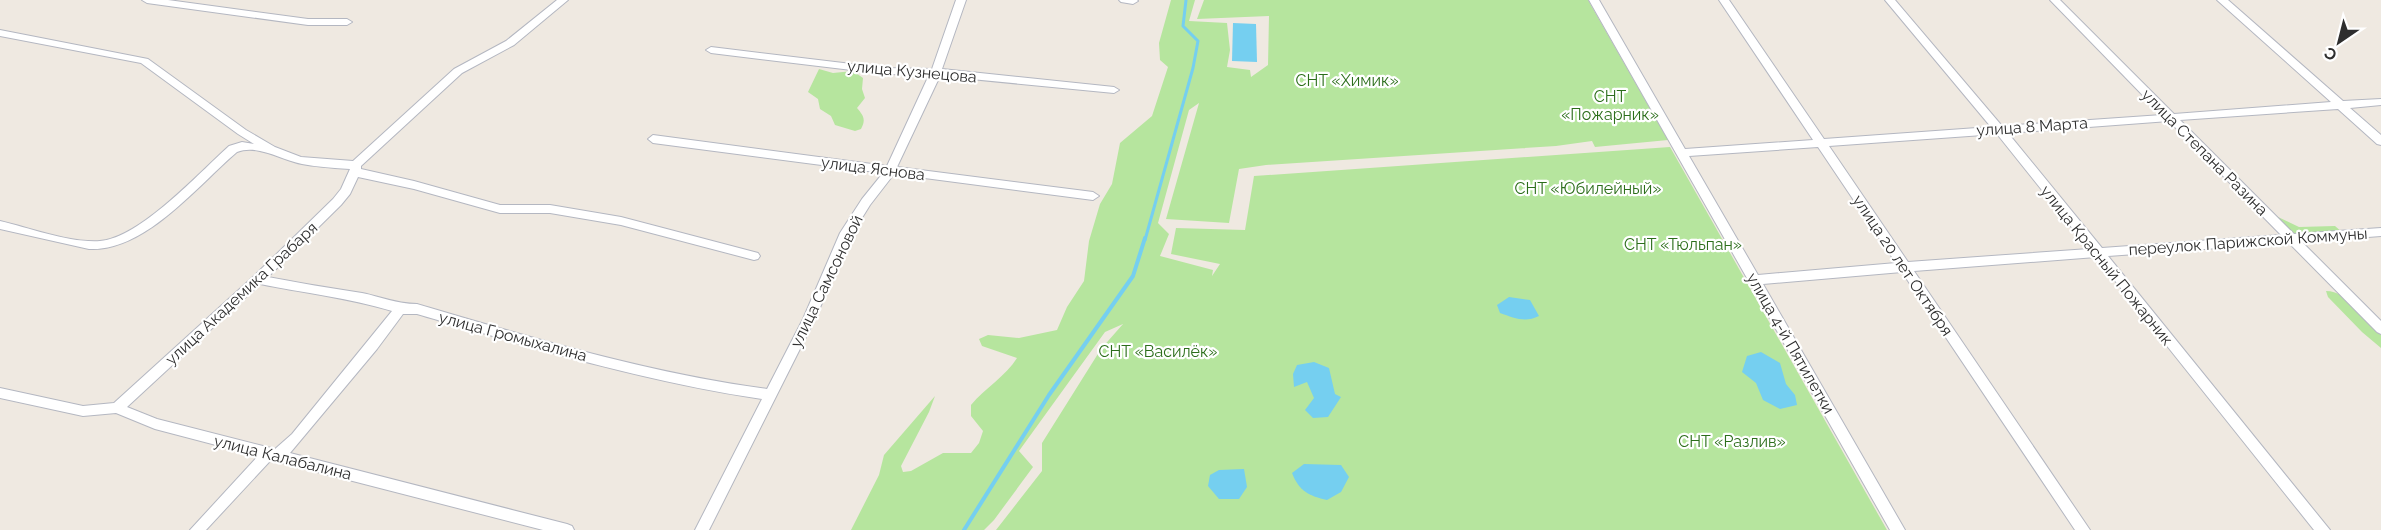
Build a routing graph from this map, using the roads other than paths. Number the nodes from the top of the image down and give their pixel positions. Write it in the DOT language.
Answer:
graph roads {
  1 [pos="147,0"];
  2 [pos="562,0"];
  3 [pos="961,0"];
  4 [pos="1124,0"];
  5 [pos="1594,0"];
  6 [pos="1724,0"];
  7 [pos="1890,0"];
  8 [pos="2055,0"];
  9 [pos="2222,0"];
  10 [pos="1133,1"];
  11 [pos="347,22"];
  12 [pos="0,33"];
  13 [pos="711,50"];
  14 [pos="936,72"];
  15 [pos="1114,90"];
  16 [pos="2381,102"];
  17 [pos="2341,105"];
  18 [pos="2169,117"];
  19 [pos="1998,128"];
  20 [pos="652,139"];
  21 [pos="2381,141"];
  22 [pos="1820,142"];
  23 [pos="271,149"];
  24 [pos="1683,153"];
  25 [pos="356,168"];
  26 [pos="890,171"];
  27 [pos="1093,196"];
  28 [pos="0,225"];
  29 [pos="2381,232"];
  30 [pos="2292,239"];
  31 [pos="2096,252"];
  32 [pos="754,256"];
  33 [pos="1905,267"];
  34 [pos="258,279"];
  35 [pos="1756,280"];
  36 [pos="400,309"];
  37 [pos="2381,329"];
  38 [pos="0,393"];
  39 [pos="770,395"];
  40 [pos="117,408"];
  41 [pos="274,454"];
  42 [pos="197,530"];
  43 [pos="567,530"];
  44 [pos="702,530"];
  45 [pos="1898,530"];
  46 [pos="2083,530"];
  47 [pos="2323,530"];
  1 -- 11 [label="street"];
  2 -- 25 [label="street, улица Академика Грабаря"];
  3 -- 14 [label="street, улица Самсоновой"];
  4 -- 10 [label="street"];
  5 -- 24 [label="street, улица 4-й Пятилетки"];
  6 -- 22 [label="street, улица 20 лет Октября"];
  7 -- 19 [label="street, улица Красный Пожарник"];
  8 -- 18 [label="street, улица Степана Разина"];
  9 -- 17 [label="street"];
  12 -- 23 [label="street"];
  13 -- 14 [label="street, улица Кузнецова"];
  14 -- 15 [label="street, улица Кузнецова"];
  14 -- 26 [label="street, улица Самсоновой"];
  16 -- 17 [label="street, улица 8 Марта"];
  17 -- 18 [label="street, улица 8 Марта"];
  17 -- 21 [label="street"];
  18 -- 19 [label="street, улица 8 Марта"];
  18 -- 30 [label="street, улица Степана Разина"];
  19 -- 22 [label="street, улица 8 Марта"];
  19 -- 31 [label="street, улица Красный Пожарник"];
  20 -- 26 [label="street, улица Яснова"];
  22 -- 24 [label="street, улица 8 Марта"];
  22 -- 33 [label="street, улица 20 лет Октября"];
  23 -- 25 [label="street"];
  23 -- 28 [label="street"];
  24 -- 35 [label="street, улица 4-й Пятилетки"];
  25 -- 32 [label="street"];
  25 -- 34 [label="street, улица Академика Грабаря"];
  26 -- 27 [label="street, улица Яснова"];
  26 -- 39 [label="street, улица Самсоновой"];
  29 -- 30 [label="street, переулок Парижской Коммуны"];
  30 -- 31 [label="street, переулок Парижской Коммуны"];
  30 -- 37 [label="street, улица Степана Разина"];
  31 -- 33 [label="street, переулок Парижской Коммуны"];
  31 -- 47 [label="street, улица Красный Пожарник"];
  33 -- 35 [label="street, переулок Парижской Коммуны"];
  33 -- 46 [label="street, улица 20 лет Октября"];
  34 -- 36 [label="street, улица Громыхалина"];
  34 -- 40 [label="street, улица Академика Грабаря"];
  35 -- 45 [label="street, улица 4-й Пятилетки"];
  36 -- 39 [label="street, улица Громыхалина"];
  36 -- 41 [label="street"];
  38 -- 40 [label="street, улица Калабалина"];
  39 -- 44 [label="street, улица Самсоновой"];
  40 -- 41 [label="street, улица Калабалина"];
  41 -- 42 [label="street"];
  41 -- 43 [label="street, улица Калабалина"];
}
